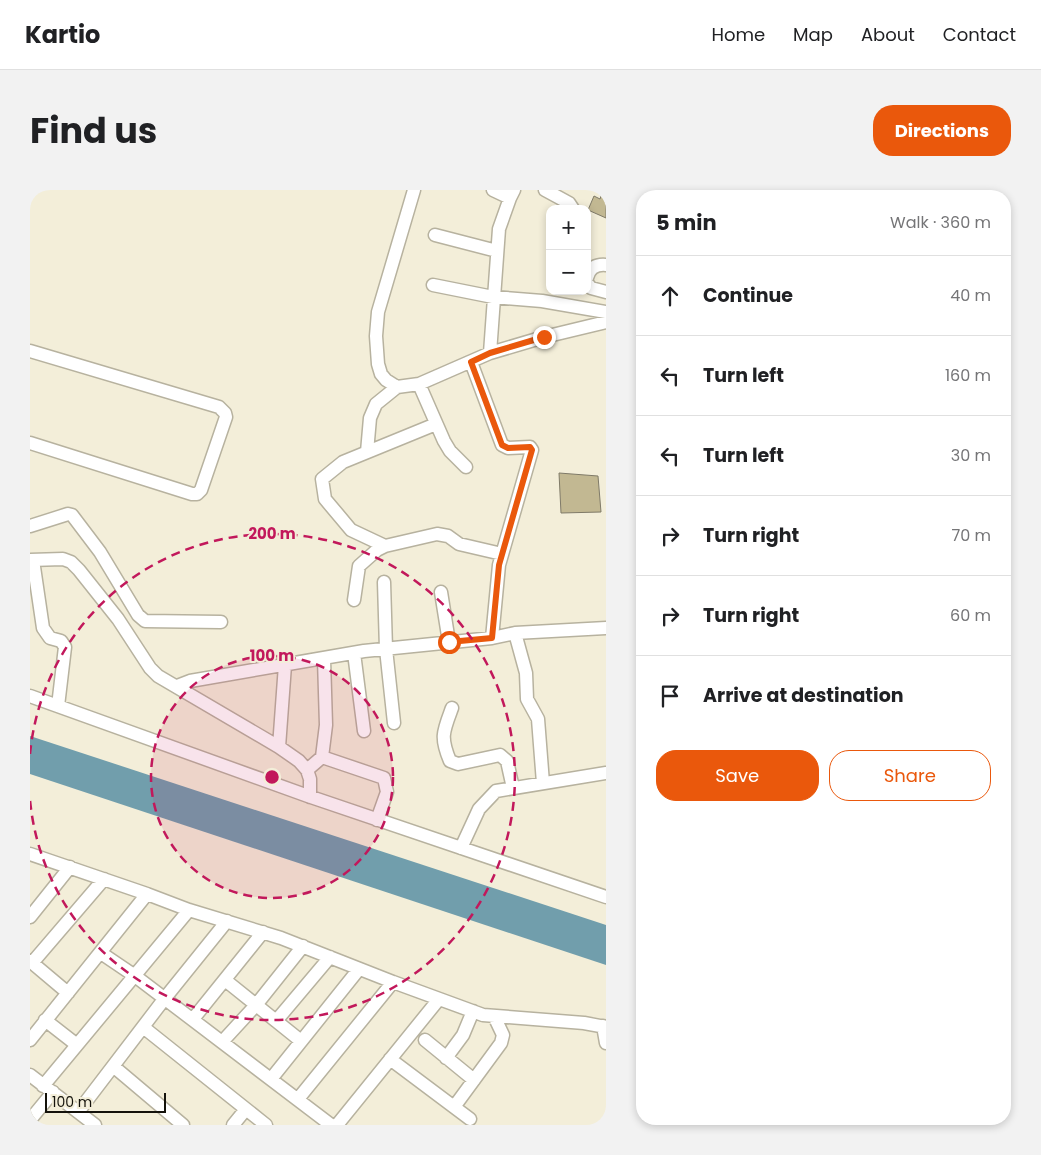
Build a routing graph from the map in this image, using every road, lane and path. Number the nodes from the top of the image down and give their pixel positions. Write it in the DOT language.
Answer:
graph roads {
  1 [pos="414,190"];
  2 [pos="493,190"];
  3 [pos="545,190"];
  4 [pos="512,194"];
  5 [pos="570,205"];
  6 [pos="435,235"];
  7 [pos="497,251"];
  8 [pos="433,285"];
  9 [pos="591,288"];
  10 [pos="606,292"];
  11 [pos="493,297"];
  12 [pos="606,312"];
  13 [pos="606,322"];
  14 [pos="30,350"];
  15 [pos="490,353"];
  16 [pos="471,362"];
  17 [pos="419,384"];
  18 [pos="397,387"];
  19 [pos="436,424"];
  20 [pos="30,443"];
  21 [pos="367,452"];
  22 [pos="466,467"];
  23 [pos="30,526"];
  24 [pos="385,546"];
  25 [pos="502,554"];
  26 [pos="31,560"];
  27 [pos="384,582"];
  28 [pos="441,592"];
  29 [pos="354,600"];
  30 [pos="221,622"];
  31 [pos="606,628"];
  32 [pos="515,633"];
  33 [pos="492,638"];
  34 [pos="449,642"];
  35 [pos="386,649"];
  36 [pos="354,653"];
  37 [pos="324,658"];
  38 [pos="285,665"];
  39 [pos="176,686"];
  40 [pos="30,696"];
  41 [pos="58,706"];
  42 [pos="452,708"];
  43 [pos="394,723"];
  44 [pos="364,731"];
  45 [pos="279,748"];
  46 [pos="322,757"];
  47 [pos="307,770"];
  48 [pos="606,773"];
  49 [pos="543,783"];
  50 [pos="513,788"];
  51 [pos="310,797"];
  52 [pos="377,820"];
  53 [pos="461,848"];
  54 [pos="30,854"];
  55 [pos="70,867"];
  56 [pos="104,879"];
  57 [pos="147,894"];
  58 [pos="606,897"];
  59 [pos="189,910"];
  60 [pos="30,917"];
  61 [pos="227,921"];
  62 [pos="263,932"];
  63 [pos="303,946"];
  64 [pos="101,953"];
  65 [pos="330,957"];
  66 [pos="31,962"];
  67 [pos="359,969"];
  68 [pos="136,976"];
  69 [pos="224,980"];
  70 [pos="393,982"];
  71 [pos="68,993"];
  72 [pos="165,998"];
  73 [pos="439,999"];
  74 [pos="256,1005"];
  75 [pos="473,1011"];
  76 [pos="494,1016"];
  77 [pos="193,1019"];
  78 [pos="45,1020"];
  79 [pos="276,1022"];
  80 [pos="604,1026"];
  81 [pos="143,1027"];
  82 [pos="30,1040"];
  83 [pos="425,1040"];
  84 [pos="301,1041"];
  85 [pos="222,1042"];
  86 [pos="606,1043"];
  87 [pos="77,1045"];
  88 [pos="446,1058"];
  89 [pos="390,1059"];
  90 [pos="113,1066"];
  91 [pos="30,1075"];
  92 [pos="271,1079"];
  93 [pos="474,1080"];
  94 [pos="48,1089"];
  95 [pos="298,1099"];
  96 [pos="454,1107"];
  97 [pos="246,1109"];
  98 [pos="78,1112"];
  99 [pos="30,1120"];
  100 [pos="470,1120"];
  101 [pos="95,1125"];
  102 [pos="184,1125"];
  103 [pos="234,1125"];
  104 [pos="266,1125"];
  105 [pos="331,1125"];
  106 [pos="337,1125"];
  1 -- 18 [label="street"];
  2 -- 4 [label="street"];
  3 -- 5 [label="street"];
  4 -- 7 [label="street"];
  6 -- 7 [label="street"];
  7 -- 11 [label="street"];
  8 -- 11 [label="street"];
  9 -- 10 [label="street"];
  11 -- 12 [label="street"];
  11 -- 15 [label="street"];
  13 -- 15 [label="street"];
  14 -- 20 [label="street"];
  15 -- 16 [label="street"];
  16 -- 17 [label="street"];
  16 -- 25 [label="street"];
  17 -- 18 [label="street"];
  17 -- 19 [label="street"];
  18 -- 21 [label="street"];
  19 -- 21 [label="street"];
  19 -- 22 [label="street"];
  21 -- 24 [label="street"];
  23 -- 30 [label="street"];
  24 -- 25 [label="street"];
  24 -- 29 [label="street"];
  25 -- 33 [label="street"];
  26 -- 39 [label="street"];
  26 -- 41 [label="street"];
  27 -- 35 [label="street"];
  28 -- 34 [label="street"];
  31 -- 32 [label="street"];
  32 -- 33 [label="street"];
  32 -- 49 [label="street"];
  33 -- 34 [label="street"];
  34 -- 35 [label="street"];
  35 -- 36 [label="street"];
  35 -- 43 [label="street"];
  36 -- 37 [label="street"];
  36 -- 44 [label="street"];
  37 -- 38 [label="street"];
  37 -- 46 [label="street"];
  38 -- 39 [label="street"];
  38 -- 45 [label="street"];
  39 -- 45 [label="street"];
  40 -- 41 [label="street"];
  41 -- 51 [label="street"];
  42 -- 50 [label="street"];
  45 -- 47 [label="street"];
  46 -- 47 [label="street"];
  46 -- 52 [label="street"];
  47 -- 51 [label="street"];
  48 -- 49 [label="street"];
  49 -- 50 [label="street"];
  50 -- 53 [label="street"];
  51 -- 52 [label="street"];
  52 -- 53 [label="street"];
  53 -- 58 [label="street"];
  54 -- 55 [label="street"];
  55 -- 56 [label="street"];
  55 -- 60 [label="street"];
  56 -- 57 [label="street"];
  56 -- 66 [label="street"];
  57 -- 59 [label="street"];
  57 -- 64 [label="street"];
  59 -- 61 [label="street"];
  59 -- 68 [label="street"];
  61 -- 62 [label="street"];
  61 -- 72 [label="street"];
  62 -- 63 [label="street"];
  62 -- 69 [label="street"];
  63 -- 65 [label="street"];
  63 -- 74 [label="street"];
  64 -- 68 [label="street"];
  64 -- 71 [label="street"];
  65 -- 67 [label="street"];
  65 -- 79 [label="street"];
  66 -- 71 [label="street"];
  67 -- 70 [label="street"];
  67 -- 84 [label="street"];
  68 -- 72 [label="street"];
  68 -- 87 [label="street"];
  69 -- 74 [label="street"];
  69 -- 77 [label="street"];
  70 -- 73 [label="street"];
  70 -- 95 [label="street"];
  71 -- 78 [label="street"];
  72 -- 77 [label="street"];
  72 -- 81 [label="street"];
  73 -- 75 [label="street"];
  73 -- 89 [label="street"];
  74 -- 79 [label="street"];
  74 -- 85 [label="street"];
  75 -- 76 [label="street"];
  75 -- 88 [label="street"];
  76 -- 80 [label="street"];
  76 -- 93 [label="street"];
  77 -- 85 [label="street"];
  78 -- 82 [label="street"];
  78 -- 87 [label="street"];
  79 -- 84 [label="street"];
  80 -- 86 [label="street"];
  81 -- 90 [label="street"];
  81 -- 97 [label="street"];
  83 -- 88 [label="street"];
  84 -- 92 [label="street"];
  85 -- 92 [label="street"];
  87 -- 94 [label="street"];
  88 -- 93 [label="street"];
  89 -- 96 [label="street"];
  89 -- 106 [label="street"];
  90 -- 98 [label="street"];
  90 -- 102 [label="street"];
  91 -- 94 [label="street"];
  92 -- 95 [label="street"];
  93 -- 96 [label="street"];
  94 -- 98 [label="street"];
  94 -- 99 [label="street"];
  95 -- 105 [label="street"];
  96 -- 100 [label="street"];
  97 -- 103 [label="street"];
  97 -- 104 [label="street"];
  98 -- 101 [label="street"];
}
